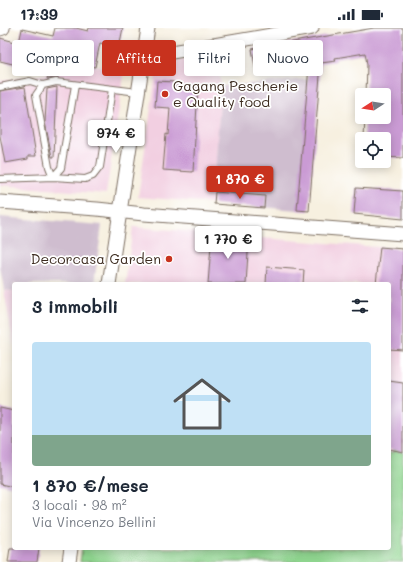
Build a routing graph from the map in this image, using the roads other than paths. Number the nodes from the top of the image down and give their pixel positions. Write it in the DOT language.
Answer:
graph roads {
  1 [pos="3,28"];
  2 [pos="148,28"];
  3 [pos="312,28"];
  4 [pos="0,29"];
  5 [pos="146,40"];
  6 [pos="176,51"];
  7 [pos="140,76"];
  8 [pos="43,85"];
  9 [pos="75,85"];
  10 [pos="0,87"];
  11 [pos="112,89"];
  12 [pos="138,92"];
  13 [pos="53,177"];
  14 [pos="0,179"];
  15 [pos="0,202"];
  16 [pos="120,211"];
  17 [pos="403,234"];
  18 [pos="109,282"];
  19 [pos="71,550"];
  20 [pos="69,562"];
  1 -- 4 [label="street"];
  2 -- 5 [label="street"];
  3 -- 6 [label="street"];
  7 -- 12 [label="street"];
  8 -- 9 [label="lane"];
  8 -- 10 [label="lane"];
  8 -- 13 [label="lane"];
  9 -- 11 [label="lane"];
  9 -- 13 [label="lane"];
  11 -- 12 [label="lane"];
  11 -- 13 [label="lane"];
  12 -- 16 [label="street"];
  13 -- 14 [label="lane"];
  15 -- 16 [label="street"];
  16 -- 17 [label="street"];
  16 -- 18 [label="street"];
  19 -- 20 [label="street"];
}
